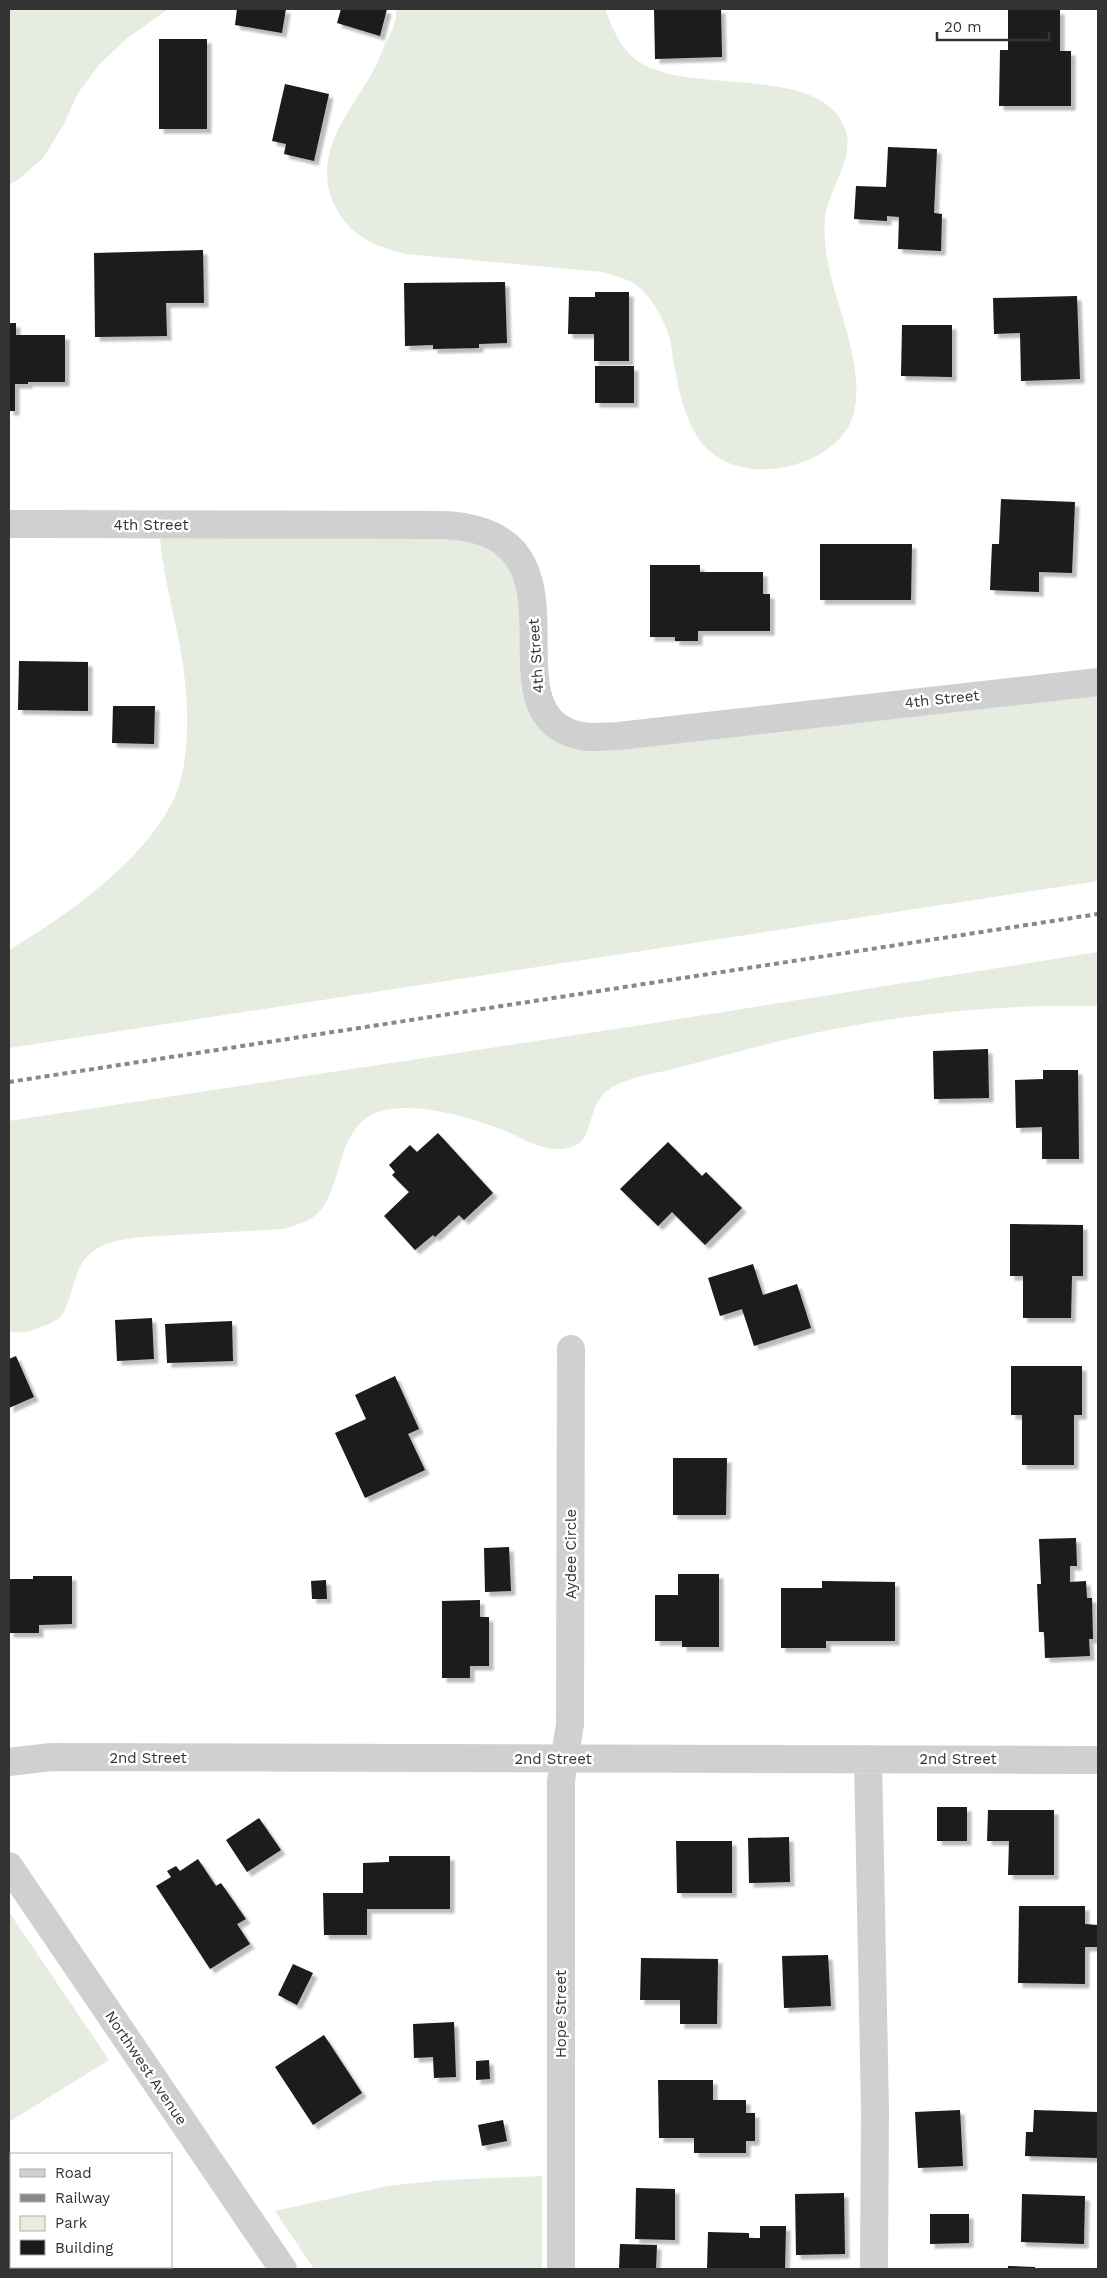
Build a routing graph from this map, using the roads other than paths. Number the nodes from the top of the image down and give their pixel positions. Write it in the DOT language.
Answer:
graph roads {
  1 [pos="9,524"];
  2 [pos="1098,682"];
  3 [pos="571,1349"];
  4 [pos="564,1759"];
  5 [pos="868,1759"];
  6 [pos="1098,1760"];
  7 [pos="9,1762"];
  8 [pos="9,1866"];
  9 [pos="283,2269"];
  10 [pos="561,2269"];
  11 [pos="874,2269"];
  1 -- 2 [label="street, 4th Street"];
  3 -- 4 [label="street, Aydee Circle"];
  4 -- 5 [label="street, 2nd Street"];
  4 -- 7 [label="street, 2nd Street"];
  4 -- 10 [label="street, Hope Street"];
  5 -- 6 [label="street, 2nd Street"];
  5 -- 11 [label="street"];
  8 -- 9 [label="street, Northwest Avenue"];
}
